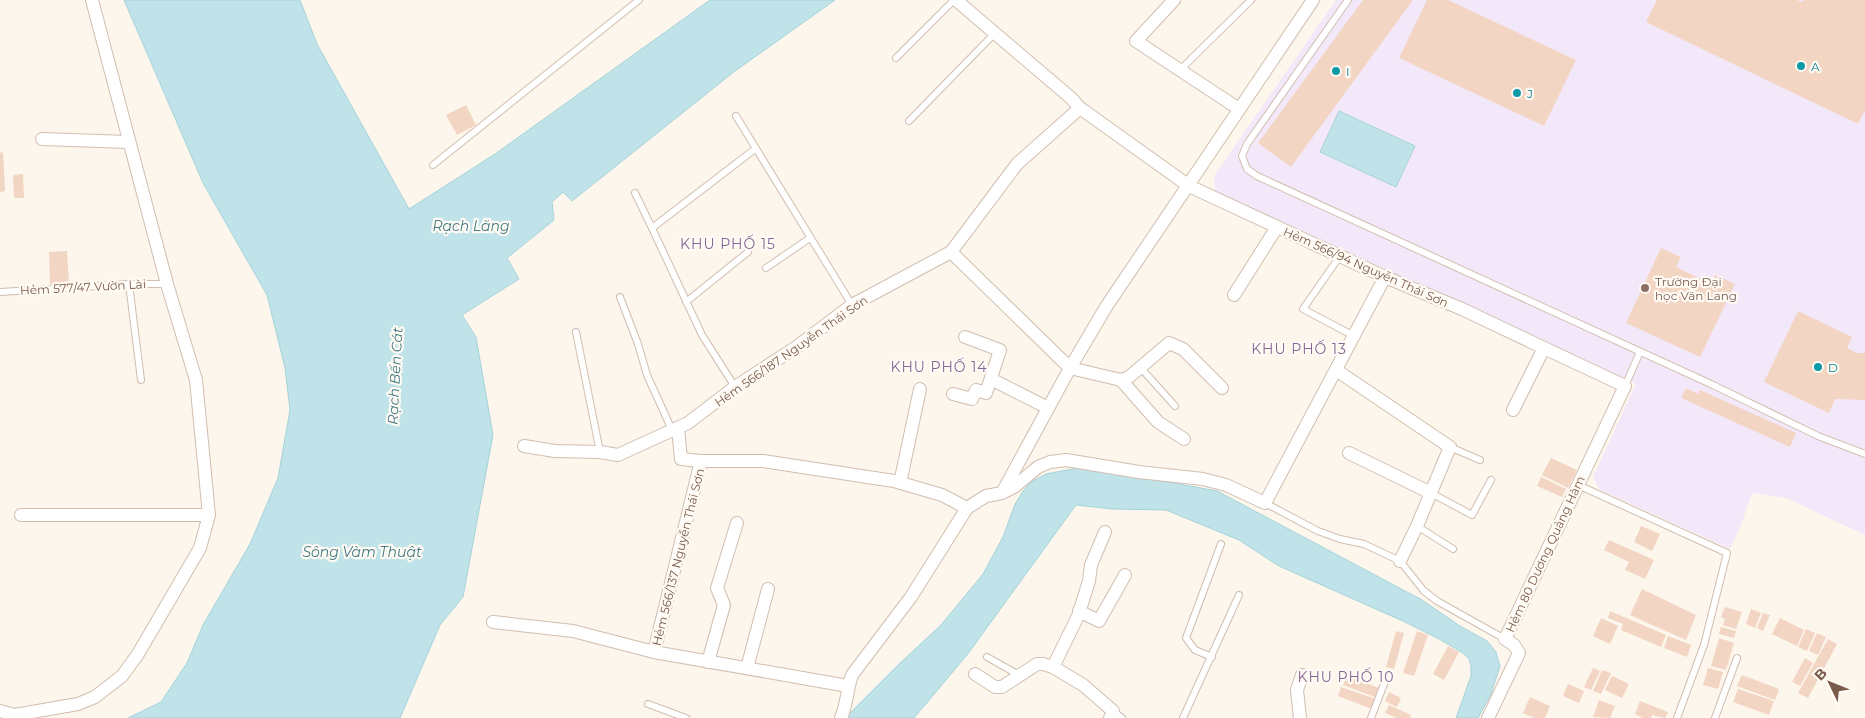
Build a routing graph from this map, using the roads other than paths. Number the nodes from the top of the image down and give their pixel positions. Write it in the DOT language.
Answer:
graph roads {
  1 [pos="92,0"];
  2 [pos="639,0"];
  3 [pos="955,0"];
  4 [pos="1251,0"];
  5 [pos="1312,0"];
  6 [pos="1348,0"];
  7 [pos="1169,2"];
  8 [pos="995,33"];
  9 [pos="896,58"];
  10 [pos="1180,70"];
  11 [pos="1080,108"];
  12 [pos="1239,109"];
  13 [pos="736,116"];
  14 [pos="909,120"];
  15 [pos="42,139"];
  16 [pos="128,142"];
  17 [pos="755,149"];
  18 [pos="433,165"];
  19 [pos="1189,186"];
  20 [pos="635,194"];
  21 [pos="1277,227"];
  22 [pos="652,228"];
  23 [pos="810,238"];
  24 [pos="748,252"];
  25 [pos="951,252"];
  26 [pos="1340,256"];
  27 [pos="766,268"];
  28 [pos="1385,277"];
  29 [pos="129,284"];
  30 [pos="166,284"];
  31 [pos="0,292"];
  32 [pos="1234,295"];
  33 [pos="620,297"];
  34 [pos="686,302"];
  35 [pos="852,305"];
  36 [pos="576,332"];
  37 [pos="965,336"];
  38 [pos="1354,336"];
  39 [pos="1544,348"];
  40 [pos="1640,352"];
  41 [pos="1140,367"];
  42 [pos="1070,368"];
  43 [pos="1336,370"];
  44 [pos="991,379"];
  45 [pos="142,380"];
  46 [pos="1121,380"];
  47 [pos="1624,386"];
  48 [pos="735,387"];
  49 [pos="1222,388"];
  50 [pos="920,389"];
  51 [pos="953,394"];
  52 [pos="1175,406"];
  53 [pos="1048,408"];
  54 [pos="1514,410"];
  55 [pos="675,429"];
  56 [pos="1184,439"];
  57 [pos="524,446"];
  58 [pos="1450,447"];
  59 [pos="600,452"];
  60 [pos="1349,453"];
  61 [pos="1865,454"];
  62 [pos="1480,460"];
  63 [pos="701,461"];
  64 [pos="1491,480"];
  65 [pos="900,483"];
  66 [pos="1578,484"];
  67 [pos="1002,493"];
  68 [pos="1431,493"];
  69 [pos="1265,503"];
  70 [pos="967,508"];
  71 [pos="21,515"];
  72 [pos="209,515"];
  73 [pos="737,523"];
  74 [pos="1417,526"];
  75 [pos="1106,532"];
  76 [pos="1221,544"];
  77 [pos="1453,548"];
  78 [pos="1400,561"];
  79 [pos="1125,575"];
  80 [pos="768,589"];
  81 [pos="1239,595"];
  82 [pos="1080,611"];
  83 [pos="493,622"];
  84 [pos="1505,639"];
  85 [pos="654,652"];
  86 [pos="987,657"];
  87 [pos="1212,658"];
  88 [pos="1737,658"];
  89 [pos="708,662"];
  90 [pos="1053,667"];
  91 [pos="746,668"];
  92 [pos="975,674"];
  93 [pos="1019,674"];
  94 [pos="1302,675"];
  95 [pos="1387,676"];
  96 [pos="848,686"];
  97 [pos="648,704"];
  98 [pos="0,711"];
  99 [pos="1115,716"];
  100 [pos="686,718"];
  101 [pos="841,718"];
  102 [pos="1183,718"];
  103 [pos="1300,718"];
  104 [pos="1371,718"];
  105 [pos="1488,718"];
  106 [pos="1676,718"];
  107 [pos="1716,718"];
  1 -- 16 [label="street"];
  2 -- 18 [label="lane"];
  3 -- 8 [label="street"];
  3 -- 9 [label="lane"];
  4 -- 10 [label="lane"];
  5 -- 12 [label="street"];
  6 -- 40 [label="lane"];
  7 -- 10 [label="street"];
  8 -- 11 [label="street"];
  8 -- 14 [label="lane"];
  10 -- 12 [label="street"];
  11 -- 19 [label="street"];
  11 -- 25 [label="street, Hẻm 566/187 Nguyễn Thái Sơn"];
  12 -- 19 [label="street"];
  13 -- 17 [label="lane"];
  15 -- 16 [label="street"];
  16 -- 30 [label="street"];
  17 -- 22 [label="lane"];
  17 -- 23 [label="lane"];
  19 -- 21 [label="street, Hẻm 566/94 Nguyễn Thái Sơn"];
  19 -- 42 [label="street"];
  20 -- 22 [label="lane"];
  21 -- 26 [label="street, Hẻm 566/94 Nguyễn Thái Sơn"];
  21 -- 32 [label="street"];
  22 -- 34 [label="lane"];
  23 -- 27 [label="lane"];
  23 -- 35 [label="lane"];
  24 -- 34 [label="lane"];
  25 -- 35 [label="street, Hẻm 566/187 Nguyễn Thái Sơn"];
  25 -- 42 [label="street"];
  26 -- 28 [label="street, Hẻm 566/94 Nguyễn Thái Sơn"];
  26 -- 38 [label="lane"];
  28 -- 38 [label="street"];
  28 -- 39 [label="street, Hẻm 566/94 Nguyễn Thái Sơn"];
  29 -- 30 [label="lane, Hẻm 577/47 Vườn Lài"];
  29 -- 31 [label="lane, Hẻm 577/47 Vườn Lài"];
  29 -- 45 [label="lane"];
  30 -- 72 [label="street"];
  33 -- 55 [label="lane"];
  34 -- 48 [label="lane"];
  35 -- 48 [label="street, Hẻm 566/187 Nguyễn Thái Sơn"];
  36 -- 59 [label="lane"];
  37 -- 44 [label="street"];
  38 -- 43 [label="street"];
  39 -- 47 [label="street, Hẻm 566/94 Nguyễn Thái Sơn"];
  39 -- 54 [label="street"];
  40 -- 47 [label="lane"];
  40 -- 61 [label="lane"];
  41 -- 46 [label="street"];
  41 -- 49 [label="street"];
  41 -- 52 [label="lane"];
  42 -- 46 [label="street"];
  42 -- 53 [label="street"];
  43 -- 58 [label="street"];
  43 -- 69 [label="street"];
  44 -- 51 [label="street"];
  44 -- 53 [label="street"];
  46 -- 56 [label="street"];
  47 -- 66 [label="street, Hẻm 80 Dương Quảng Hàm"];
  48 -- 55 [label="street, Hẻm 566/187 Nguyễn Thái Sơn"];
  50 -- 65 [label="street"];
  53 -- 67 [label="street"];
  55 -- 59 [label="street, Hẻm 566/187 Nguyễn Thái Sơn"];
  55 -- 63 [label="street, Hẻm 566/137 Nguyễn Thái Sơn"];
  57 -- 59 [label="street, Hẻm 566/187 Nguyễn Thái Sơn"];
  58 -- 62 [label="lane"];
  58 -- 68 [label="street"];
  60 -- 68 [label="street"];
  63 -- 65 [label="street, Hẻm 566/137 Nguyễn Thái Sơn"];
  63 -- 85 [label="street, Hẻm 566/137 Nguyễn Thái Sơn"];
  64 -- 68 [label="lane"];
  65 -- 70 [label="street, Hẻm 566/137 Nguyễn Thái Sơn"];
  66 -- 84 [label="street, Hẻm 80 Dương Quảng Hàm"];
  66 -- 106 [label="lane"];
  67 -- 69 [label="street"];
  67 -- 70 [label="street"];
  68 -- 74 [label="street"];
  69 -- 78 [label="lane"];
  70 -- 96 [label="street"];
  71 -- 72 [label="street"];
  72 -- 98 [label="street"];
  73 -- 89 [label="street"];
  74 -- 77 [label="lane"];
  74 -- 78 [label="street"];
  75 -- 82 [label="street"];
  76 -- 87 [label="lane"];
  78 -- 84 [label="lane"];
  79 -- 82 [label="street"];
  80 -- 91 [label="street"];
  81 -- 87 [label="lane"];
  82 -- 90 [label="street"];
  83 -- 85 [label="street"];
  84 -- 105 [label="street, Hẻm 80 Dương Quảng Hàm"];
  85 -- 89 [label="street"];
  86 -- 93 [label="lane"];
  87 -- 102 [label="lane"];
  88 -- 107 [label="lane"];
  89 -- 91 [label="street"];
  90 -- 93 [label="street"];
  90 -- 99 [label="street"];
  91 -- 96 [label="street"];
  92 -- 93 [label="street"];
  94 -- 103 [label="street"];
  95 -- 104 [label="lane"];
  96 -- 101 [label="street"];
  97 -- 100 [label="lane"];
}
